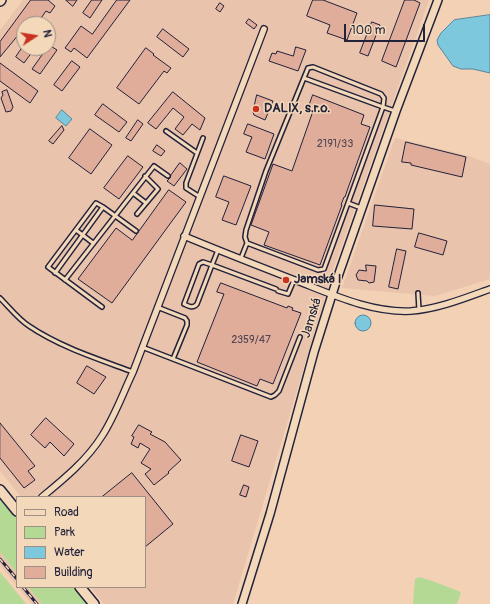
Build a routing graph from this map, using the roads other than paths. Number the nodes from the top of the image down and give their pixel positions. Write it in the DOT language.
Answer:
graph roads {
  1 [pos="438,0"];
  2 [pos="264,29"];
  3 [pos="304,78"];
  4 [pos="383,107"];
  5 [pos="396,111"];
  6 [pos="166,131"];
  7 [pos="203,138"];
  8 [pos="198,153"];
  9 [pos="145,176"];
  10 [pos="168,176"];
  11 [pos="133,193"];
  12 [pos="200,197"];
  13 [pos="146,203"];
  14 [pos="348,203"];
  15 [pos="103,207"];
  16 [pos="362,209"];
  17 [pos="137,214"];
  18 [pos="115,216"];
  19 [pos="76,230"];
  20 [pos="136,231"];
  21 [pos="82,235"];
  22 [pos="184,236"];
  23 [pos="93,243"];
  24 [pos="247,243"];
  25 [pos="218,250"];
  26 [pos="241,258"];
  27 [pos="212,265"];
  28 [pos="55,272"];
  29 [pos="66,280"];
  30 [pos="294,280"];
  31 [pos="490,289"];
  32 [pos="418,293"];
  33 [pos="332,294"];
  34 [pos="0,298"];
  35 [pos="102,307"];
  36 [pos="157,307"];
  37 [pos="419,310"];
  38 [pos="300,337"];
  39 [pos="142,347"];
  40 [pos="173,359"];
  41 [pos="132,372"];
  42 [pos="0,490"];
  43 [pos="43,496"];
  44 [pos="16,510"];
  45 [pos="81,588"];
  46 [pos="94,604"];
  47 [pos="242,604"];
  1 -- 5 [label="street, Jamská"];
  2 -- 12 [label="street"];
  3 -- 4 [label="lane"];
  3 -- 4 [label="lane"];
  3 -- 24 [label="lane"];
  4 -- 5 [label="lane"];
  4 -- 14 [label="lane"];
  5 -- 16 [label="street, Jamská"];
  6 -- 8 [label="lane"];
  7 -- 8 [label="lane"];
  8 -- 12 [label="lane"];
  9 -- 10 [label="lane"];
  9 -- 11 [label="lane"];
  9 -- 13 [label="lane"];
  11 -- 13 [label="lane"];
  11 -- 18 [label="lane"];
  12 -- 22 [label="street"];
  13 -- 17 [label="lane"];
  14 -- 16 [label="lane"];
  14 -- 24 [label="lane"];
  15 -- 18 [label="lane"];
  15 -- 19 [label="lane"];
  15 -- 21 [label="lane"];
  16 -- 33 [label="street, Jamská"];
  18 -- 20 [label="lane"];
  18 -- 23 [label="lane"];
  19 -- 21 [label="lane"];
  19 -- 28 [label="lane"];
  21 -- 23 [label="lane"];
  21 -- 28 [label="lane"];
  22 -- 25 [label="street"];
  22 -- 36 [label="street"];
  23 -- 29 [label="lane"];
  24 -- 26 [label="lane"];
  25 -- 26 [label="street"];
  25 -- 27 [label="lane"];
  26 -- 30 [label="street"];
  27 -- 27 [label="lane"];
  27 -- 30 [label="lane"];
  28 -- 29 [label="lane"];
  29 -- 35 [label="lane"];
  30 -- 33 [label="street"];
  31 -- 37 [label="street"];
  32 -- 37 [label="lane"];
  33 -- 37 [label="street"];
  33 -- 47 [label="street, Jamská"];
  34 -- 41 [label="lane"];
  36 -- 39 [label="street"];
  36 -- 40 [label="lane"];
  38 -- 40 [label="lane"];
  39 -- 40 [label="lane"];
  39 -- 41 [label="street"];
  41 -- 43 [label="street"];
  42 -- 44 [label="main road"];
  45 -- 46 [label="main road"];
}
